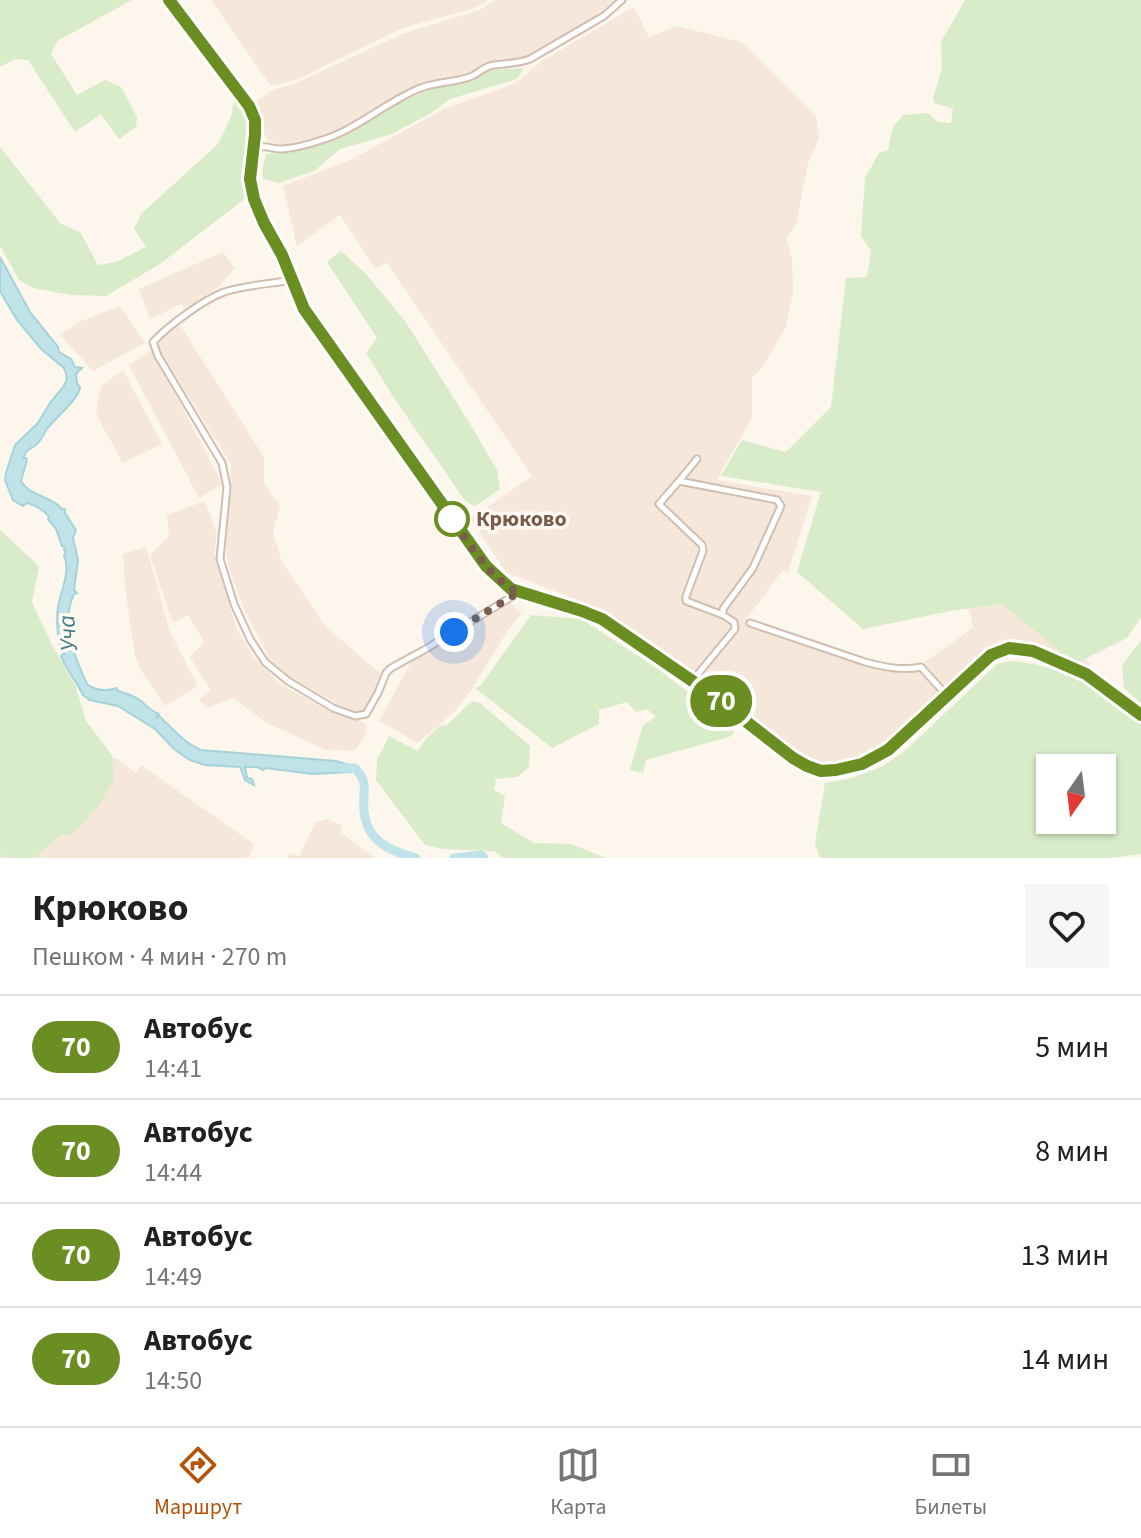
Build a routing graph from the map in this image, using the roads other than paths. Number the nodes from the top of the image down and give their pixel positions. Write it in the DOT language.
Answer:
graph roads {
  1 [pos="170,0"];
  2 [pos="622,0"];
  3 [pos="253,151"];
  4 [pos="292,280"];
  5 [pos="697,459"];
  6 [pos="679,481"];
  7 [pos="519,592"];
  8 [pos="723,615"];
  9 [pos="750,623"];
  10 [pos="693,680"];
  11 [pos="947,696"];
  12 [pos="1141,715"];
  1 -- 3 [label="street"];
  2 -- 3 [label="street"];
  3 -- 4 [label="street"];
  4 -- 7 [label="street"];
  4 -- 7 [label="street"];
  5 -- 6 [label="street"];
  6 -- 8 [label="street"];
  6 -- 8 [label="street"];
  7 -- 10 [label="street"];
  8 -- 10 [label="street"];
  9 -- 11 [label="street"];
  10 -- 11 [label="street"];
  11 -- 12 [label="street"];
}
